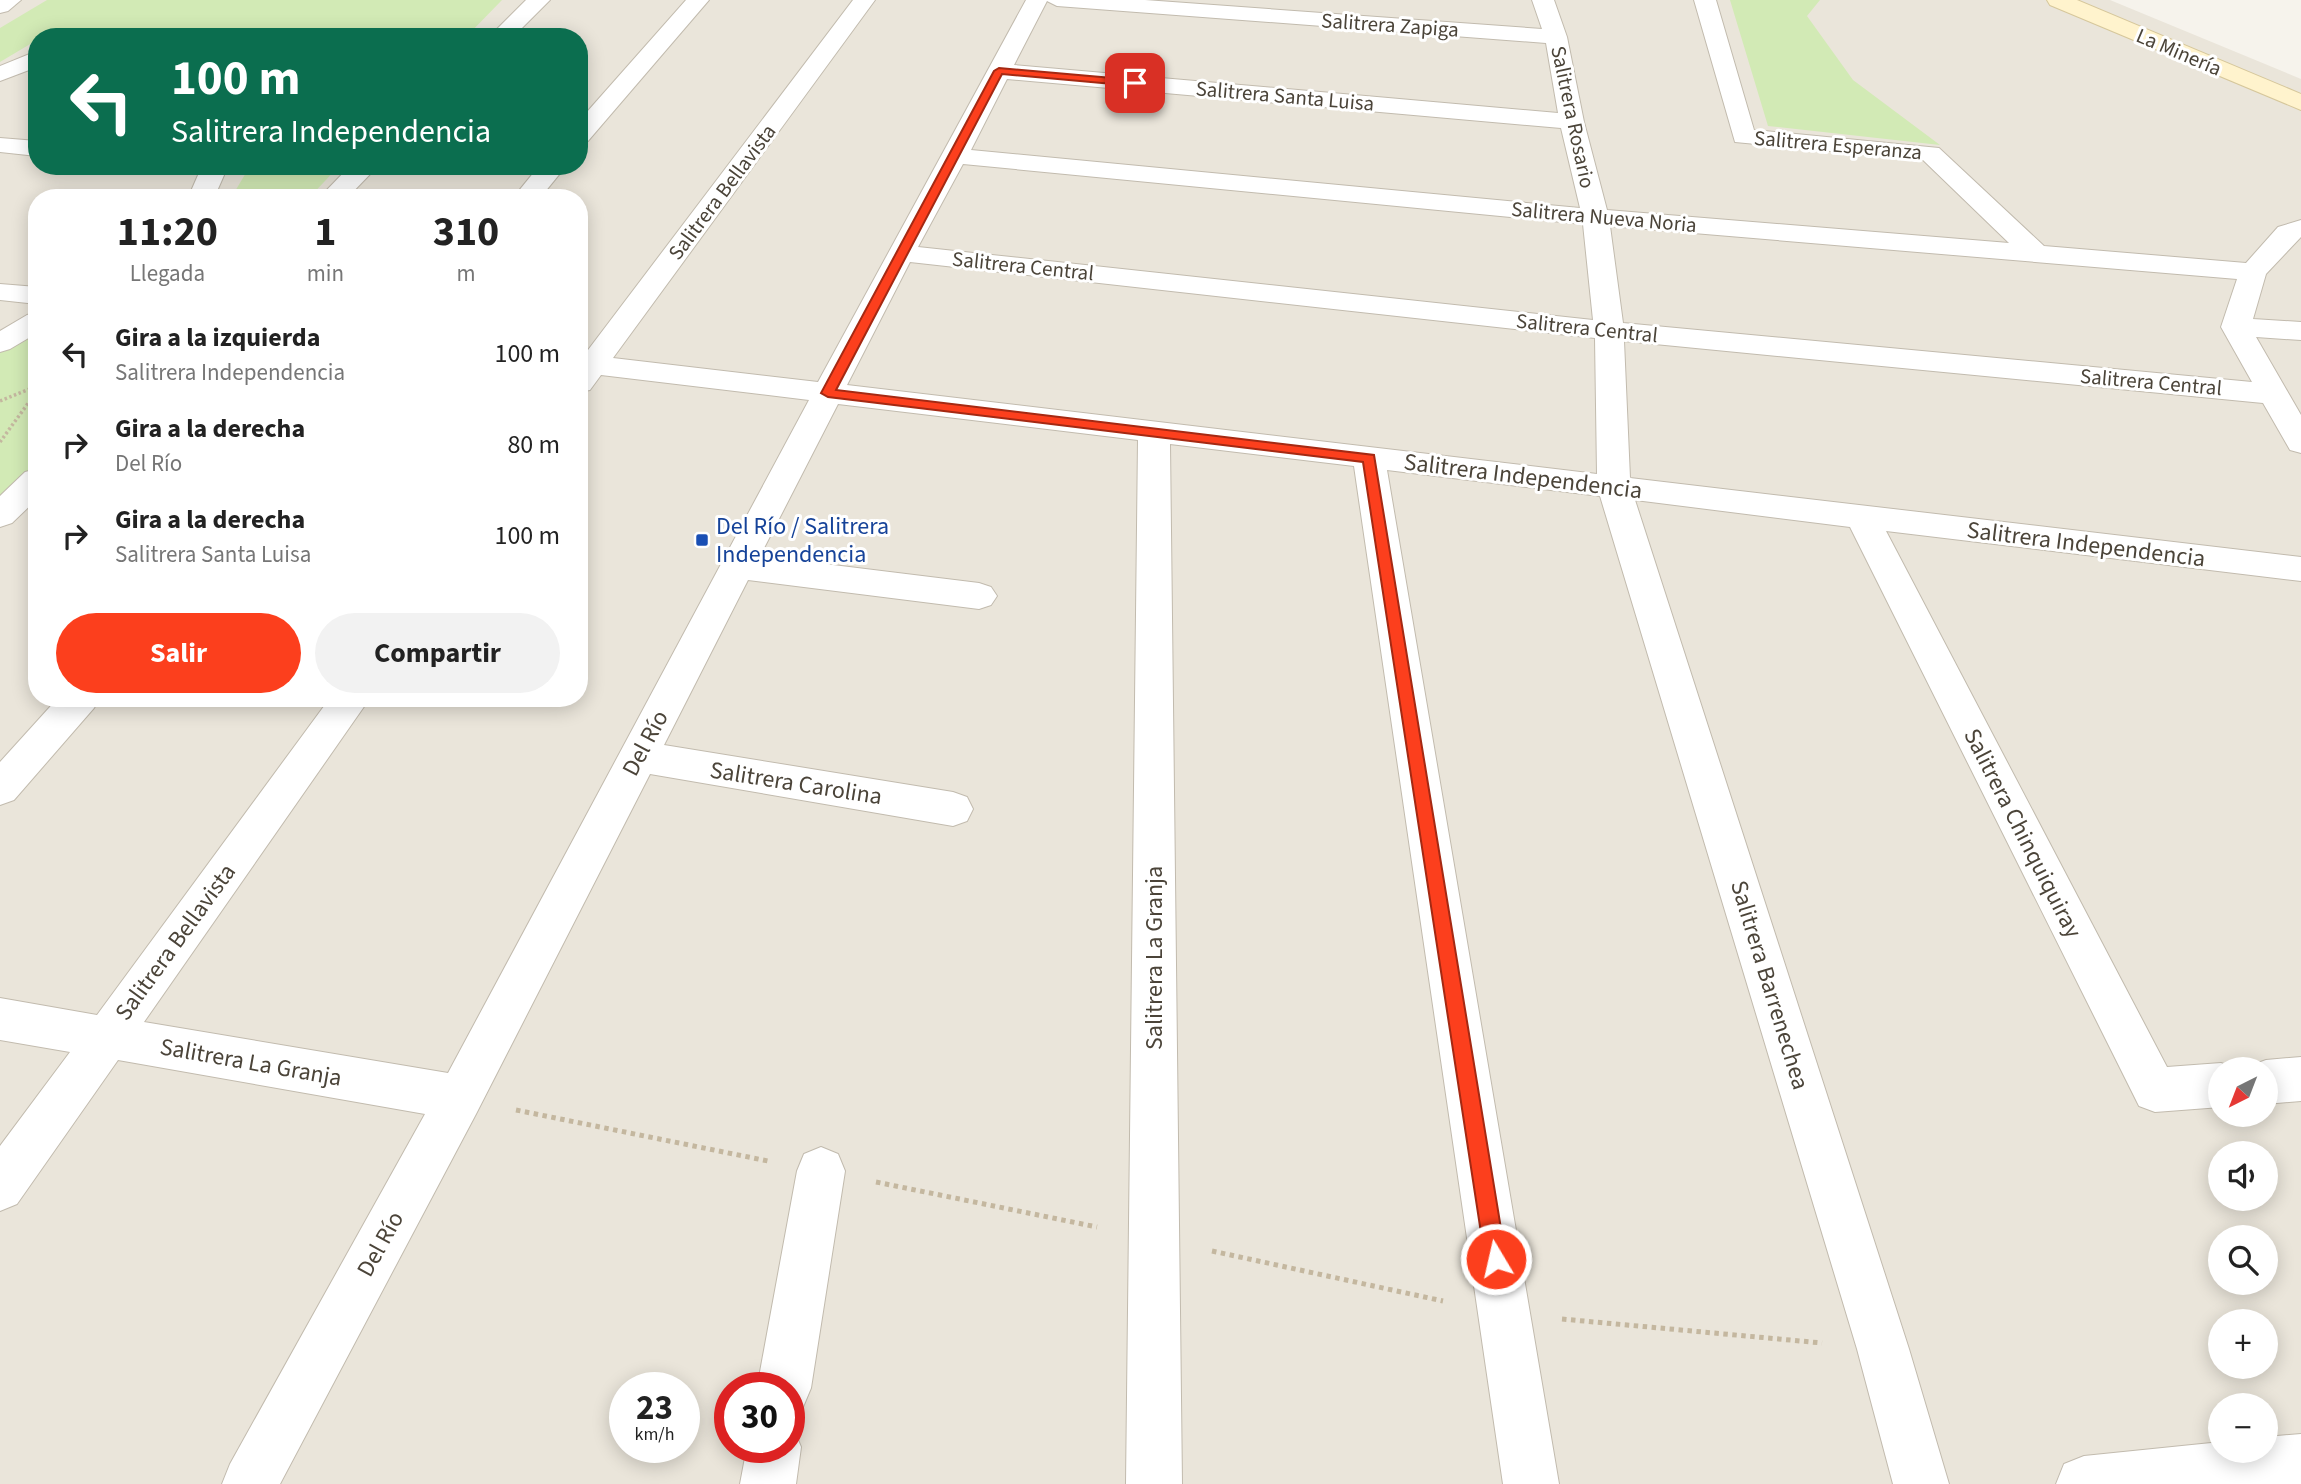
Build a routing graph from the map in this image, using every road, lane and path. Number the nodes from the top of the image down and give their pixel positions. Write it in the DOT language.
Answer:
graph roads {
  1 [pos="10,0"];
  2 [pos="538,0"];
  3 [pos="698,0"];
  4 [pos="864,0"];
  5 [pos="1037,0"];
  6 [pos="1057,0"];
  7 [pos="1543,0"];
  8 [pos="1705,0"];
  9 [pos="2058,0"];
  10 [pos="0,6"];
  11 [pos="509,28"];
  12 [pos="1556,37"];
  13 [pos="28,62"];
  14 [pos="999,71"];
  15 [pos="0,74"];
  16 [pos="2301,103"];
  17 [pos="1572,122"];
  18 [pos="588,126"];
  19 [pos="0,145"];
  20 [pos="28,148"];
  21 [pos="956,156"];
  22 [pos="356,175"];
  23 [pos="545,175"];
  24 [pos="341,189"];
  25 [pos="534,189"];
  26 [pos="1596,217"];
  27 [pos="2301,228"];
  28 [pos="2034,252"];
  29 [pos="901,253"];
  30 [pos="2253,272"];
  31 [pos="0,292"];
  32 [pos="28,295"];
  33 [pos="28,326"];
  34 [pos="2236,327"];
  35 [pos="1609,331"];
  36 [pos="2301,331"];
  37 [pos="0,343"];
  38 [pos="588,365"];
  39 [pos="588,370"];
  40 [pos="28,391"];
  41 [pos="828,393"];
  42 [pos="2273,394"];
  43 [pos="0,401"];
  44 [pos="28,407"];
  45 [pos="1154,433"];
  46 [pos="0,442"];
  47 [pos="2301,443"];
  48 [pos="1369,458"];
  49 [pos="1614,487"];
  50 [pos="28,489"];
  51 [pos="0,515"];
  52 [pos="1862,517"];
  53 [pos="737,566"];
  54 [pos="2301,569"];
  55 [pos="979,596"];
  56 [pos="73,707"];
  57 [pos="345,707"];
  58 [pos="638,756"];
  59 [pos="0,789"];
  60 [pos="953,809"];
  61 [pos="0,1019"];
  62 [pos="106,1037"];
  63 [pos="2301,1079"];
  64 [pos="2278,1081"];
  65 [pos="2208,1086"];
  66 [pos="460,1098"];
  67 [pos="821,1171"];
  68 [pos="0,1187"];
  69 [pos="787,1372"];
  70 [pos="2301,1461"];
  71 [pos="771,1463"];
  72 [pos="250,1484"];
  73 [pos="768,1484"];
  74 [pos="1154,1484"];
  75 [pos="1531,1484"];
  76 [pos="1921,1484"];
  77 [pos="2084,1484"];
  1 -- 10 [label="street"];
  2 -- 11 [label="street"];
  3 -- 18 [label="street"];
  4 -- 38 [label="street, Salitrera Bellavista"];
  5 -- 14 [label="street, Del Río"];
  6 -- 12 [label="street, Salitrera Zapiga"];
  7 -- 12 [label="street, Salitrera Rosario"];
  8 -- 28 [label="street, Salitrera Esperanza"];
  9 -- 16 [label="main road, La Minería"];
  12 -- 17 [label="street, Salitrera Rosario"];
  13 -- 15 [label="street"];
  14 -- 17 [label="street, Salitrera Santa Luisa"];
  14 -- 21 [label="street, Del Río"];
  17 -- 26 [label="street, Salitrera Rosario"];
  19 -- 20 [label="street"];
  21 -- 26 [label="street, Salitrera Nueva Noria"];
  21 -- 29 [label="street, Del Río"];
  22 -- 24 [label="street"];
  23 -- 25 [label="street"];
  26 -- 28 [label="street, Salitrera Nueva Noria"];
  26 -- 35 [label="street, Salitrera Rosario"];
  27 -- 30 [label="street"];
  28 -- 30 [label="street, Salitrera Nueva Noria"];
  29 -- 35 [label="street, Salitrera Central"];
  29 -- 41 [label="street, Del Río"];
  30 -- 34 [label="street"];
  31 -- 32 [label="street"];
  33 -- 37 [label="street"];
  34 -- 36 [label="street"];
  34 -- 42 [label="street"];
  35 -- 42 [label="street, Salitrera Central"];
  35 -- 49 [label="street, Salitrera Rosario"];
  39 -- 41 [label="street, Salitrera Independencia"];
  40 -- 43 [label="path"];
  41 -- 45 [label="street, Salitrera Independencia"];
  41 -- 53 [label="street, Del Río"];
  42 -- 47 [label="street"];
  44 -- 46 [label="path"];
  45 -- 48 [label="street, Salitrera Independencia"];
  45 -- 74 [label="street, Salitrera La Granja"];
  48 -- 49 [label="street, Salitrera Independencia"];
  48 -- 75 [label="street"];
  49 -- 52 [label="street, Salitrera Independencia"];
  49 -- 76 [label="street, Salitrera Barrenechea"];
  50 -- 51 [label="street"];
  52 -- 54 [label="street, Salitrera Independencia"];
  52 -- 65 [label="street, Salitrera Chinquiquiray"];
  53 -- 55 [label="street"];
  53 -- 58 [label="street, Del Río"];
  56 -- 59 [label="street"];
  57 -- 62 [label="street, Salitrera Bellavista"];
  58 -- 60 [label="street, Salitrera Carolina"];
  58 -- 66 [label="street, Del Río"];
  61 -- 62 [label="street, Salitrera La Granja"];
  62 -- 66 [label="street, Salitrera La Granja"];
  62 -- 68 [label="street, Salitrera Bellavista"];
  63 -- 64 [label="street"];
  66 -- 72 [label="street, Del Río"];
  67 -- 69 [label="street"];
  70 -- 77 [label="street"];
  71 -- 73 [label="street"];
}
